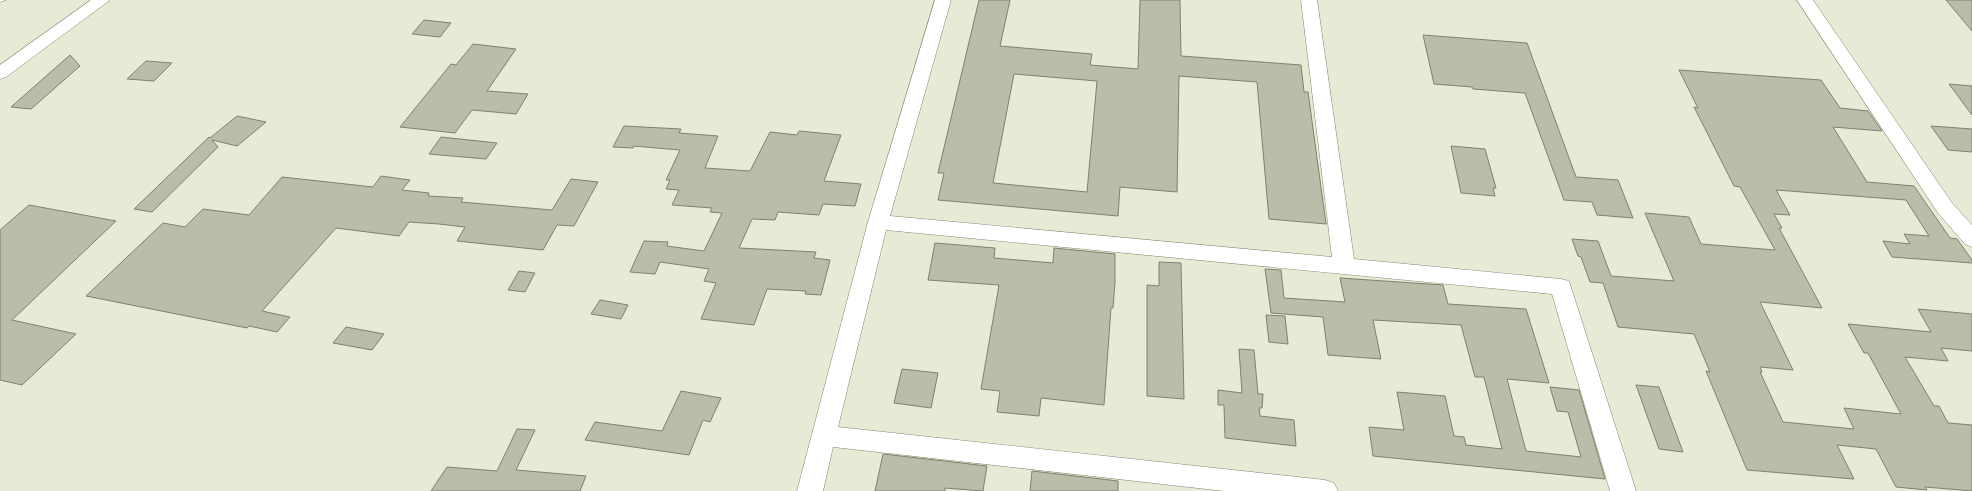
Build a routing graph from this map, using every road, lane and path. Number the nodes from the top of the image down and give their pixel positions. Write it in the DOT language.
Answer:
graph roads {
  1 [pos="102,0"];
  2 [pos="943,0"];
  3 [pos="1309,0"];
  4 [pos="1806,0"];
  5 [pos="0,73"];
  6 [pos="878,222"];
  7 [pos="1972,239"];
  8 [pos="1344,265"];
  9 [pos="825,436"];
  10 [pos="810,491"];
  11 [pos="1325,491"];
  12 [pos="1623,491"];
  1 -- 5 [label="street"];
  2 -- 6 [label="street"];
  3 -- 8 [label="street"];
  4 -- 7 [label="street"];
  6 -- 8 [label="street"];
  6 -- 9 [label="street"];
  8 -- 12 [label="street"];
  9 -- 10 [label="street"];
  9 -- 11 [label="street"];
}
